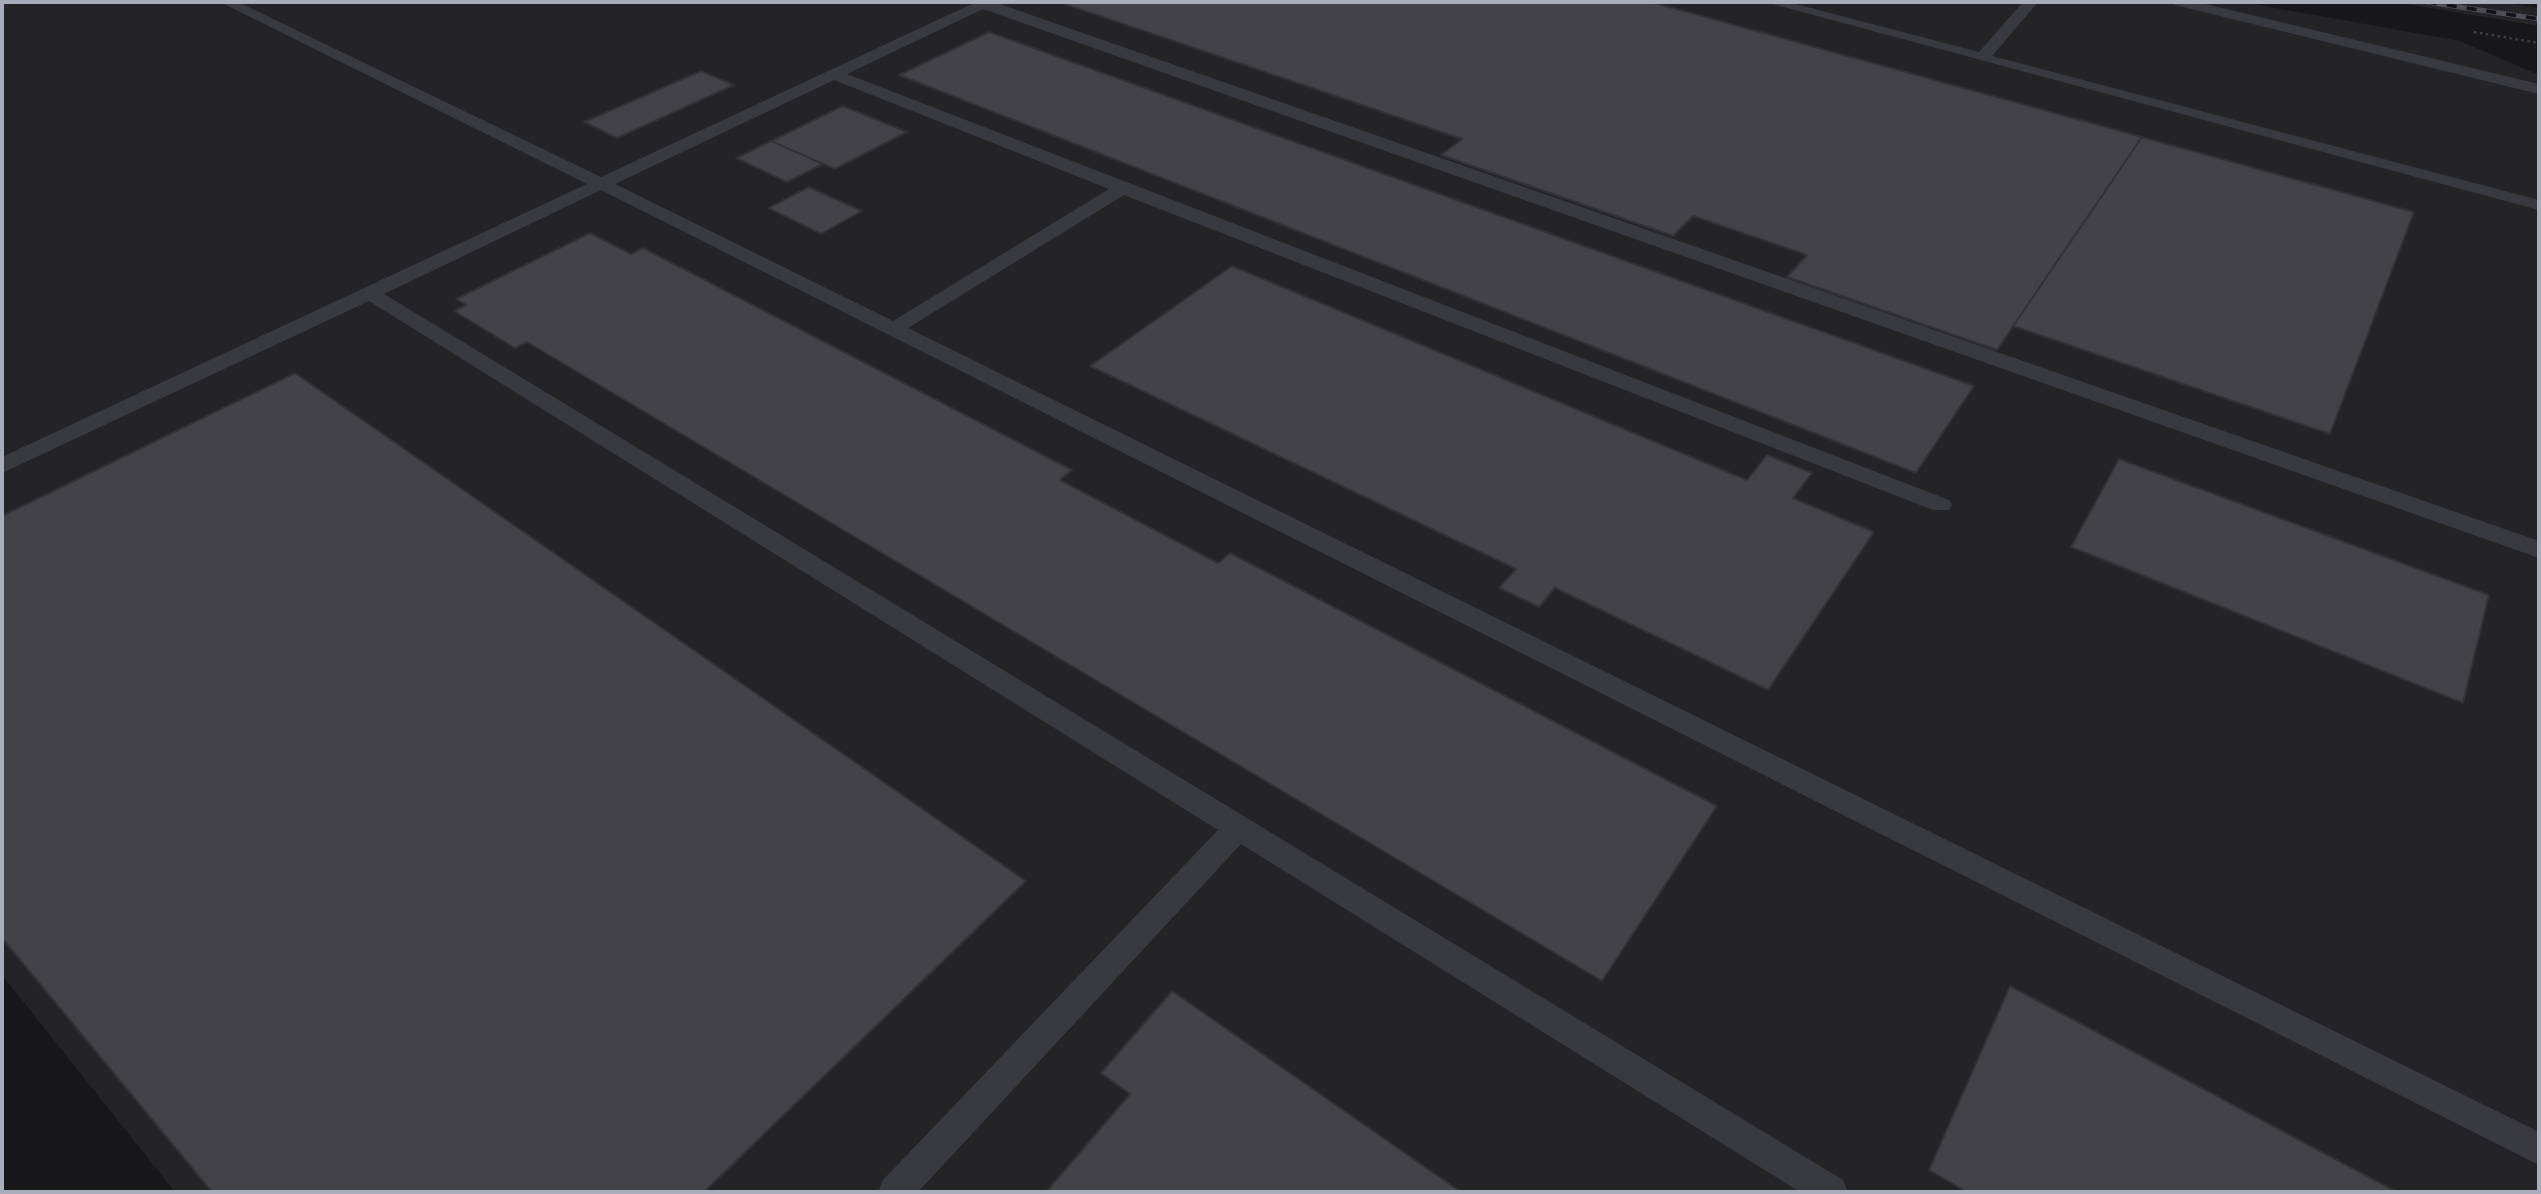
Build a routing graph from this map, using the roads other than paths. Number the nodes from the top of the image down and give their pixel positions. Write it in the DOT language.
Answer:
graph roads {
  1 [pos="227,2"];
  2 [pos="1772,2"];
  3 [pos="2031,2"];
  4 [pos="2180,2"];
  5 [pos="984,3"];
  6 [pos="1983,57"];
  7 [pos="834,74"];
  8 [pos="2539,89"];
  9 [pos="602,184"];
  10 [pos="1122,188"];
  11 [pos="2539,205"];
  12 [pos="371,293"];
  13 [pos="893,329"];
  14 [pos="2,466"];
  15 [pos="1941,505"];
  16 [pos="2539,550"];
  17 [pos="1238,827"];
  18 [pos="2539,1149"];
  19 [pos="895,1192"];
  20 [pos="1831,1192"];
  1 -- 9 [label="lane"];
  2 -- 6 [label="lane"];
  3 -- 6 [label="lane"];
  4 -- 8 [label="lane"];
  5 -- 7 [label="lane"];
  5 -- 16 [label="lane"];
  6 -- 11 [label="lane"];
  7 -- 9 [label="lane"];
  7 -- 10 [label="lane"];
  9 -- 12 [label="lane"];
  9 -- 13 [label="lane"];
  10 -- 13 [label="lane"];
  10 -- 15 [label="lane"];
  12 -- 14 [label="lane"];
  12 -- 17 [label="lane"];
  13 -- 18 [label="lane"];
  17 -- 19 [label="lane"];
  17 -- 20 [label="lane"];
}
